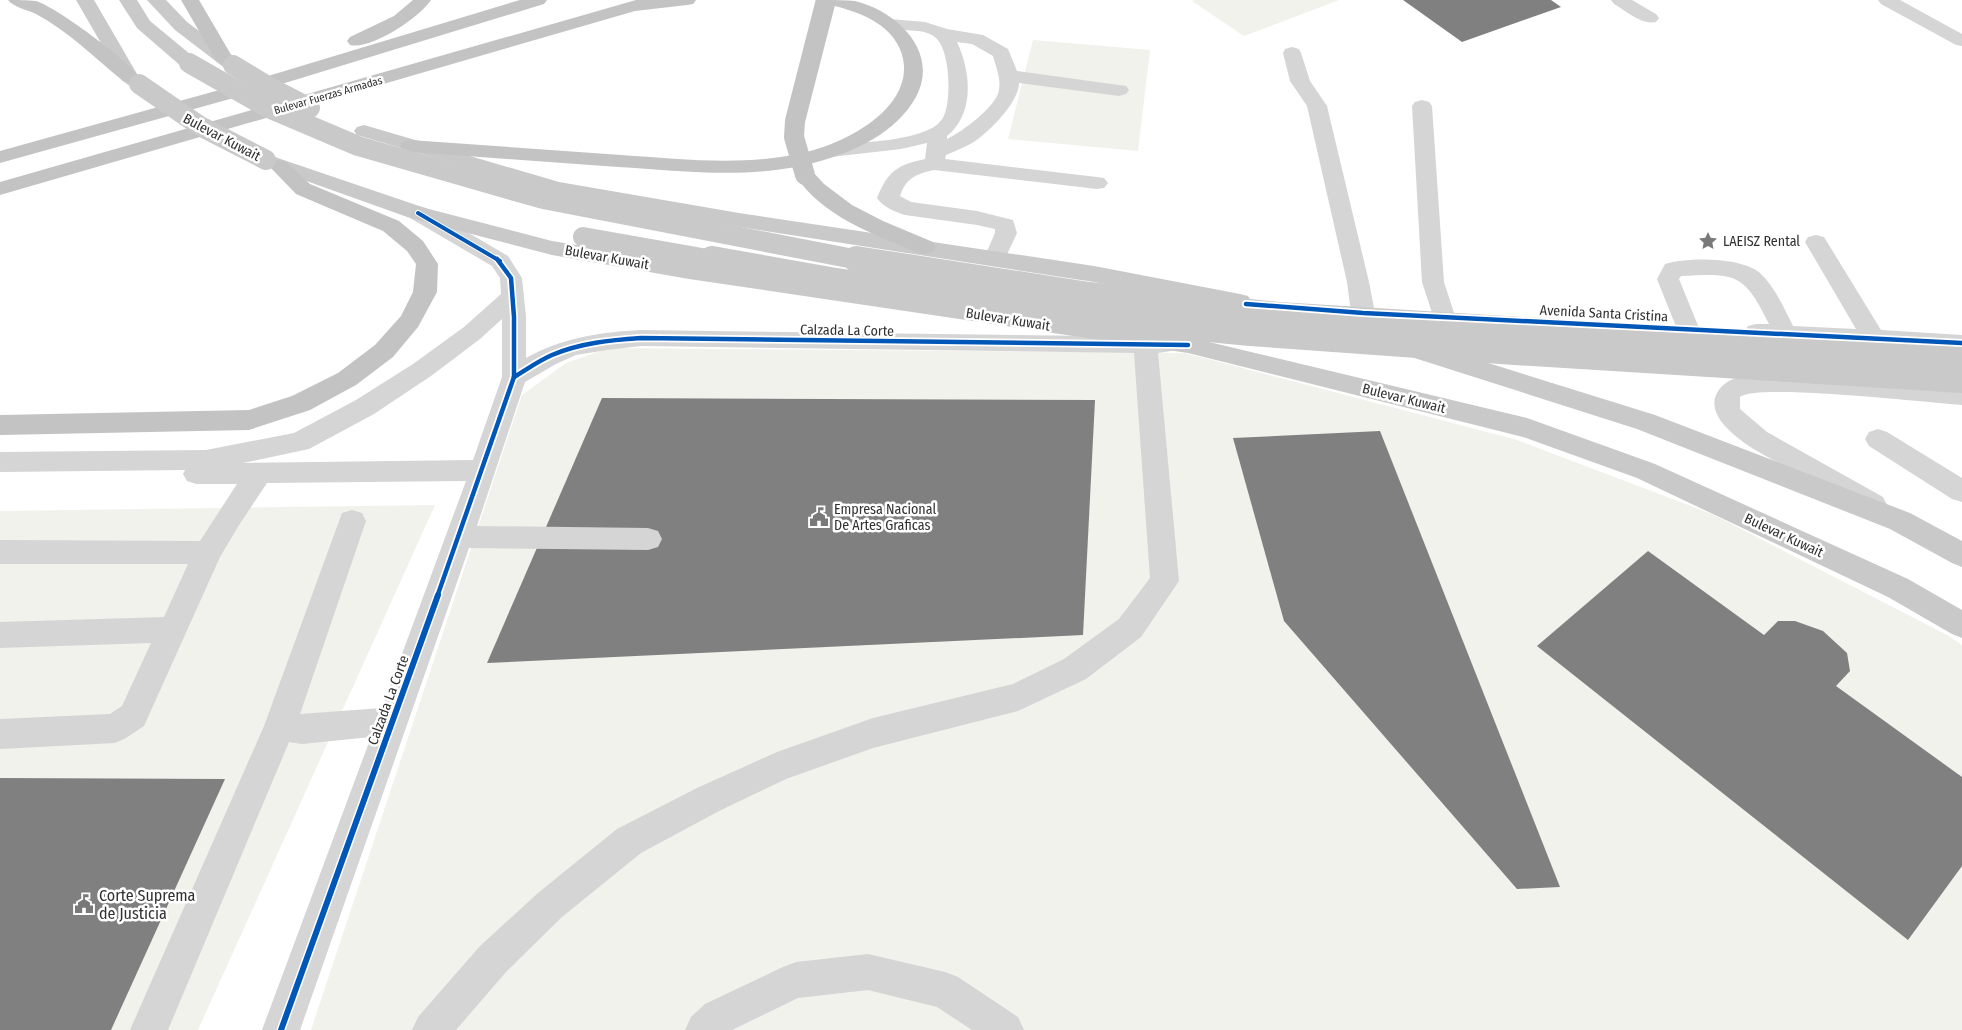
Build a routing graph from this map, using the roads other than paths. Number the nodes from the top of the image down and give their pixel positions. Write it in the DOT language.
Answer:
graph roads {
  1 [pos="16,0"];
  2 [pos="85,0"];
  3 [pos="128,0"];
  4 [pos="156,0"];
  5 [pos="190,0"];
  6 [pos="422,0"];
  7 [pos="538,0"];
  8 [pos="655,0"];
  9 [pos="687,0"];
  10 [pos="826,0"];
  11 [pos="834,0"];
  12 [pos="1620,0"];
  13 [pos="1887,0"];
  14 [pos="629,8"];
  15 [pos="1650,18"];
  16 [pos="890,24"];
  17 [pos="942,34"];
  18 [pos="1962,41"];
  19 [pos="1292,53"];
  20 [pos="228,62"];
  21 [pos="1009,76"];
  22 [pos="135,80"];
  23 [pos="255,86"];
  24 [pos="1119,90"];
  25 [pos="1422,106"];
  26 [pos="100,129"];
  27 [pos="410,146"];
  28 [pos="0,147"];
  29 [pos="936,150"];
  30 [pos="831,151"];
  31 [pos="0,157"];
  32 [pos="106,159"];
  33 [pos="273,163"];
  34 [pos="1097,183"];
  35 [pos="0,189"];
  36 [pos="0,200"];
  37 [pos="418,213"];
  38 [pos="460,222"];
  39 [pos="1816,242"];
  40 [pos="924,247"];
  41 [pos="995,258"];
  42 [pos="513,296"];
  43 [pos="1246,304"];
  44 [pos="1363,313"];
  45 [pos="1443,316"];
  46 [pos="1687,328"];
  47 [pos="1785,333"];
  48 [pos="1871,338"];
  49 [pos="1962,343"];
  50 [pos="1145,345"];
  51 [pos="1188,346"];
  52 [pos="1962,357"];
  53 [pos="514,377"];
  54 [pos="1962,380"];
  55 [pos="1962,396"];
  56 [pos="0,425"];
  57 [pos="1878,439"];
  58 [pos="0,462"];
  59 [pos="483,470"];
  60 [pos="259,474"];
  61 [pos="0,476"];
  62 [pos="1962,491"];
  63 [pos="352,521"];
  64 [pos="1900,521"];
  65 [pos="458,537"];
  66 [pos="648,538"];
  67 [pos="0,552"];
  68 [pos="208,553"];
  69 [pos="1962,555"];
  70 [pos="1962,625"];
  71 [pos="173,630"];
  72 [pos="0,635"];
  73 [pos="392,721"];
  74 [pos="280,726"];
  75 [pos="0,734"];
  76 [pos="149,1030"];
  77 [pos="281,1030"];
  78 [pos="431,1030"];
  79 [pos="704,1030"];
  80 [pos="1005,1030"];
  1 -- 22 [label="highway"];
  2 -- 22 [label="main road, Bulevar Kuwait"];
  3 -- 52 [label="main road, bridge"];
  4 -- 20 [label="main road"];
  5 -- 20 [label="highway"];
  6 -- 23 [label="highway"];
  7 -- 23 [label="highway"];
  8 -- 14 [label="highway, Bulevar Fuerzas Armadas"];
  9 -- 14 [label="highway"];
  10 -- 40 [label="highway, bridge"];
  11 -- 16 [label="highway"];
  12 -- 15 [label="street"];
  13 -- 18 [label="street"];
  14 -- 32 [label="highway, Bulevar Fuerzas Armadas"];
  16 -- 17 [label="street"];
  16 -- 30 [label="highway"];
  17 -- 21 [label="street"];
  17 -- 29 [label="street"];
  19 -- 44 [label="street"];
  20 -- 27 [label="main road, bridge"];
  21 -- 24 [label="street"];
  21 -- 29 [label="street"];
  22 -- 33 [label="main road, Bulevar Kuwait, bridge"];
  23 -- 26 [label="highway"];
  25 -- 45 [label="street"];
  26 -- 28 [label="highway"];
  26 -- 31 [label="highway"];
  27 -- 30 [label="highway"];
  27 -- 40 [label="main road"];
  29 -- 30 [label="street"];
  29 -- 34 [label="street"];
  29 -- 41 [label="street"];
  32 -- 35 [label="highway, Bulevar Fuerzas Armadas"];
  32 -- 36 [label="highway"];
  33 -- 37 [label="main road, Bulevar Kuwait"];
  33 -- 56 [label="highway"];
  37 -- 38 [label="main road, Bulevar Kuwait"];
  37 -- 42 [label="street, Calzada La Corte"];
  38 -- 51 [label="main road, Bulevar Kuwait"];
  38 -- 54 [label="main road, bridge"];
  39 -- 48 [label="street"];
  40 -- 41 [label="main road"];
  41 -- 43 [label="main road"];
  42 -- 53 [label="street, Calzada La Corte"];
  42 -- 58 [label="street"];
  43 -- 44 [label="street, Avenida Santa Cristina"];
  43 -- 64 [label="main road"];
  44 -- 45 [label="street, Avenida Santa Cristina"];
  45 -- 46 [label="street, Avenida Santa Cristina"];
  46 -- 47 [label="street, Avenida Santa Cristina"];
  46 -- 47 [label="street"];
  47 -- 48 [label="street, Avenida Santa Cristina"];
  48 -- 49 [label="street, Avenida Santa Cristina"];
  50 -- 51 [label="street, Calzada La Corte"];
  50 -- 53 [label="street, Calzada La Corte"];
  50 -- 78 [label="street"];
  51 -- 70 [label="main road, Bulevar Kuwait"];
  53 -- 59 [label="street, Calzada La Corte"];
  55 -- 64 [label="street"];
  57 -- 62 [label="street"];
  59 -- 60 [label="street"];
  59 -- 65 [label="street, Calzada La Corte"];
  60 -- 61 [label="street"];
  60 -- 68 [label="street"];
  63 -- 74 [label="street"];
  64 -- 69 [label="main road"];
  65 -- 66 [label="street"];
  65 -- 73 [label="street, Calzada La Corte"];
  67 -- 68 [label="street"];
  68 -- 71 [label="street"];
  71 -- 72 [label="street"];
  71 -- 75 [label="street"];
  73 -- 74 [label="street"];
  73 -- 77 [label="street, Calzada La Corte"];
  74 -- 76 [label="street"];
  79 -- 80 [label="street"];
}
